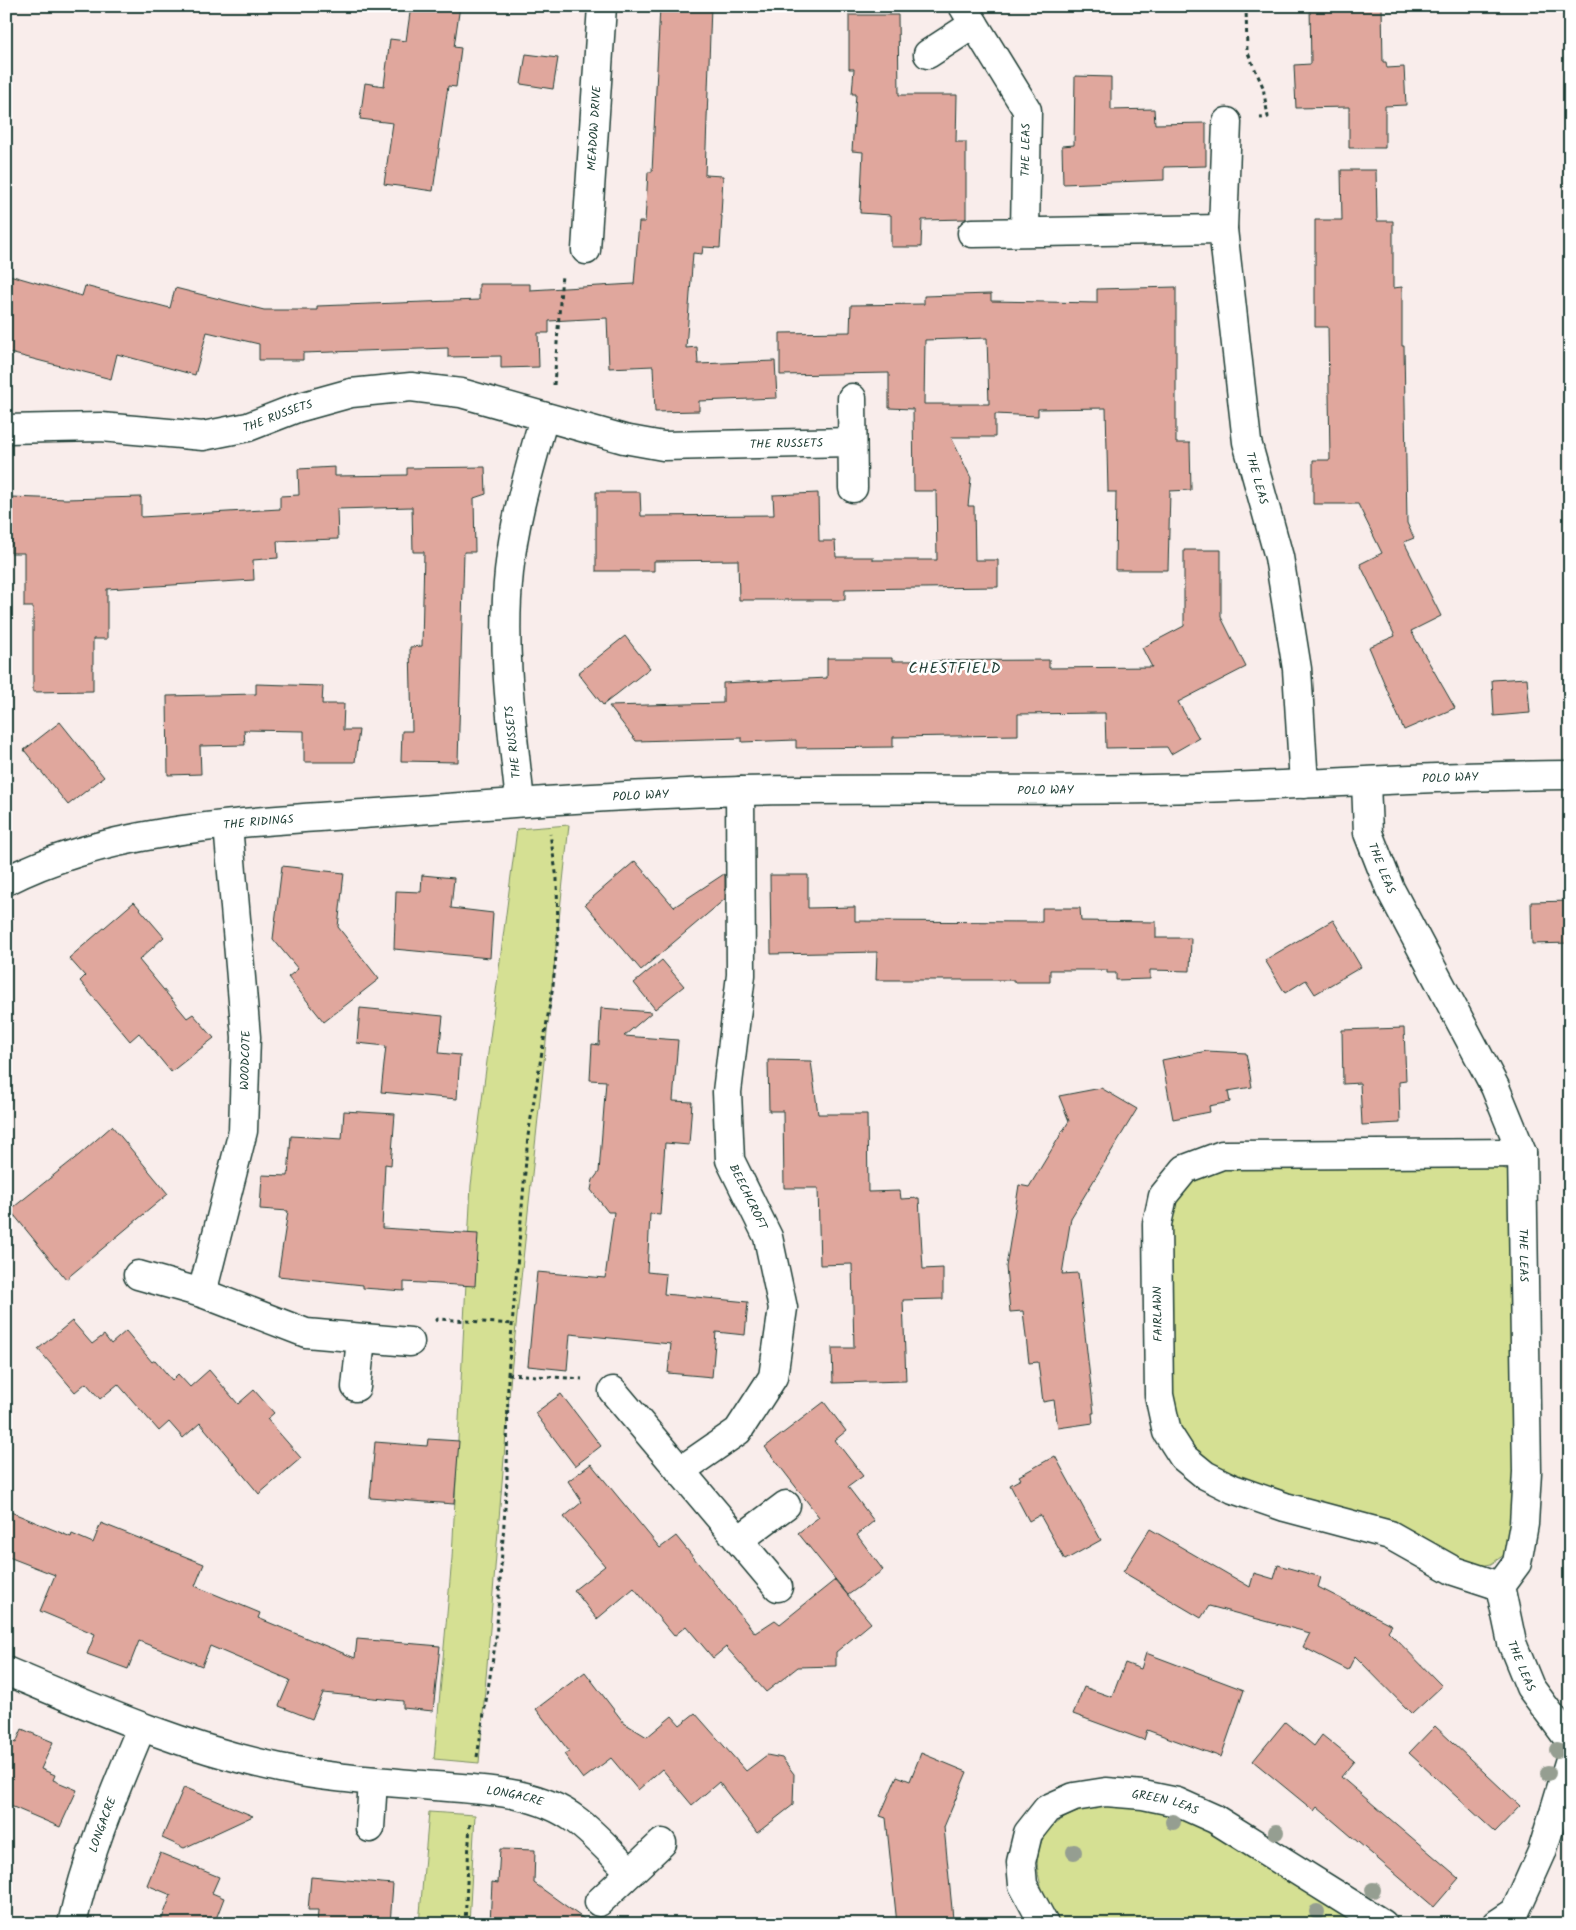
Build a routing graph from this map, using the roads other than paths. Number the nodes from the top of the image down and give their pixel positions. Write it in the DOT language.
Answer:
graph roads {
  1 [pos="602,6"];
  2 [pos="968,15"];
  3 [pos="928,54"];
  4 [pos="1227,122"];
  5 [pos="1223,229"];
  6 [pos="1025,231"];
  7 [pos="972,233"];
  8 [pos="586,250"];
  9 [pos="852,398"];
  10 [pos="544,417"];
  11 [pos="6,429"];
  12 [pos="852,442"];
  13 [pos="853,488"];
  14 [pos="1570,775"];
  15 [pos="1366,782"];
  16 [pos="1304,784"];
  17 [pos="740,792"];
  18 [pos="520,802"];
  19 [pos="228,824"];
  20 [pos="6,881"];
  21 [pos="1522,1153"];
  22 [pos="138,1274"];
  23 [pos="202,1293"];
  24 [pos="361,1340"];
  25 [pos="410,1342"];
  26 [pos="356,1386"];
  27 [pos="613,1390"];
  28 [pos="680,1471"];
  29 [pos="786,1505"];
  30 [pos="739,1540"];
  31 [pos="778,1586"];
  32 [pos="1500,1586"];
  33 [pos="6,1672"];
  34 [pos="141,1728"];
  35 [pos="1570,1741"];
  36 [pos="1570,1759"];
  37 [pos="373,1781"];
  38 [pos="370,1828"];
  39 [pos="662,1843"];
  40 [pos="631,1872"];
  41 [pos="599,1902"];
  42 [pos="72,1924"];
  43 [pos="1044,1924"];
  44 [pos="1383,1924"];
  45 [pos="1497,1924"];
  1 -- 8 [label="street, MEADOW DRIVE"];
  2 -- 3 [label="street, THE LEAS"];
  2 -- 6 [label="street, THE LEAS"];
  4 -- 5 [label="street, THE LEAS"];
  5 -- 6 [label="street"];
  5 -- 16 [label="street, THE LEAS"];
  6 -- 7 [label="street"];
  9 -- 12 [label="street"];
  10 -- 11 [label="street, THE RUSSETS"];
  10 -- 12 [label="street, THE RUSSETS"];
  10 -- 18 [label="street, THE RUSSETS"];
  12 -- 13 [label="street"];
  14 -- 15 [label="street, POLO WAY"];
  15 -- 16 [label="street, POLO WAY"];
  15 -- 21 [label="street, THE LEAS"];
  16 -- 17 [label="street, POLO WAY"];
  17 -- 18 [label="street, POLO WAY"];
  17 -- 28 [label="street, BEECHCROFT"];
  18 -- 19 [label="street, THE RIDINGS"];
  19 -- 20 [label="street, THE RIDINGS"];
  19 -- 23 [label="street, WOODCOTE"];
  21 -- 32 [label="street, THE LEAS"];
  21 -- 32 [label="street, FAIRLAWN"];
  22 -- 23 [label="street"];
  23 -- 24 [label="street"];
  24 -- 25 [label="street"];
  24 -- 26 [label="street"];
  27 -- 28 [label="street"];
  28 -- 30 [label="street"];
  29 -- 30 [label="street"];
  30 -- 31 [label="street"];
  32 -- 35 [label="street, THE LEAS"];
  33 -- 34 [label="street, LONGACRE"];
  34 -- 37 [label="street, LONGACRE"];
  34 -- 42 [label="street, LONGACRE"];
  36 -- 45 [label="street"];
  37 -- 38 [label="street"];
  37 -- 40 [label="street, LONGACRE"];
  39 -- 40 [label="street"];
  40 -- 41 [label="street"];
  43 -- 44 [label="street, GREEN LEAS"];
}
